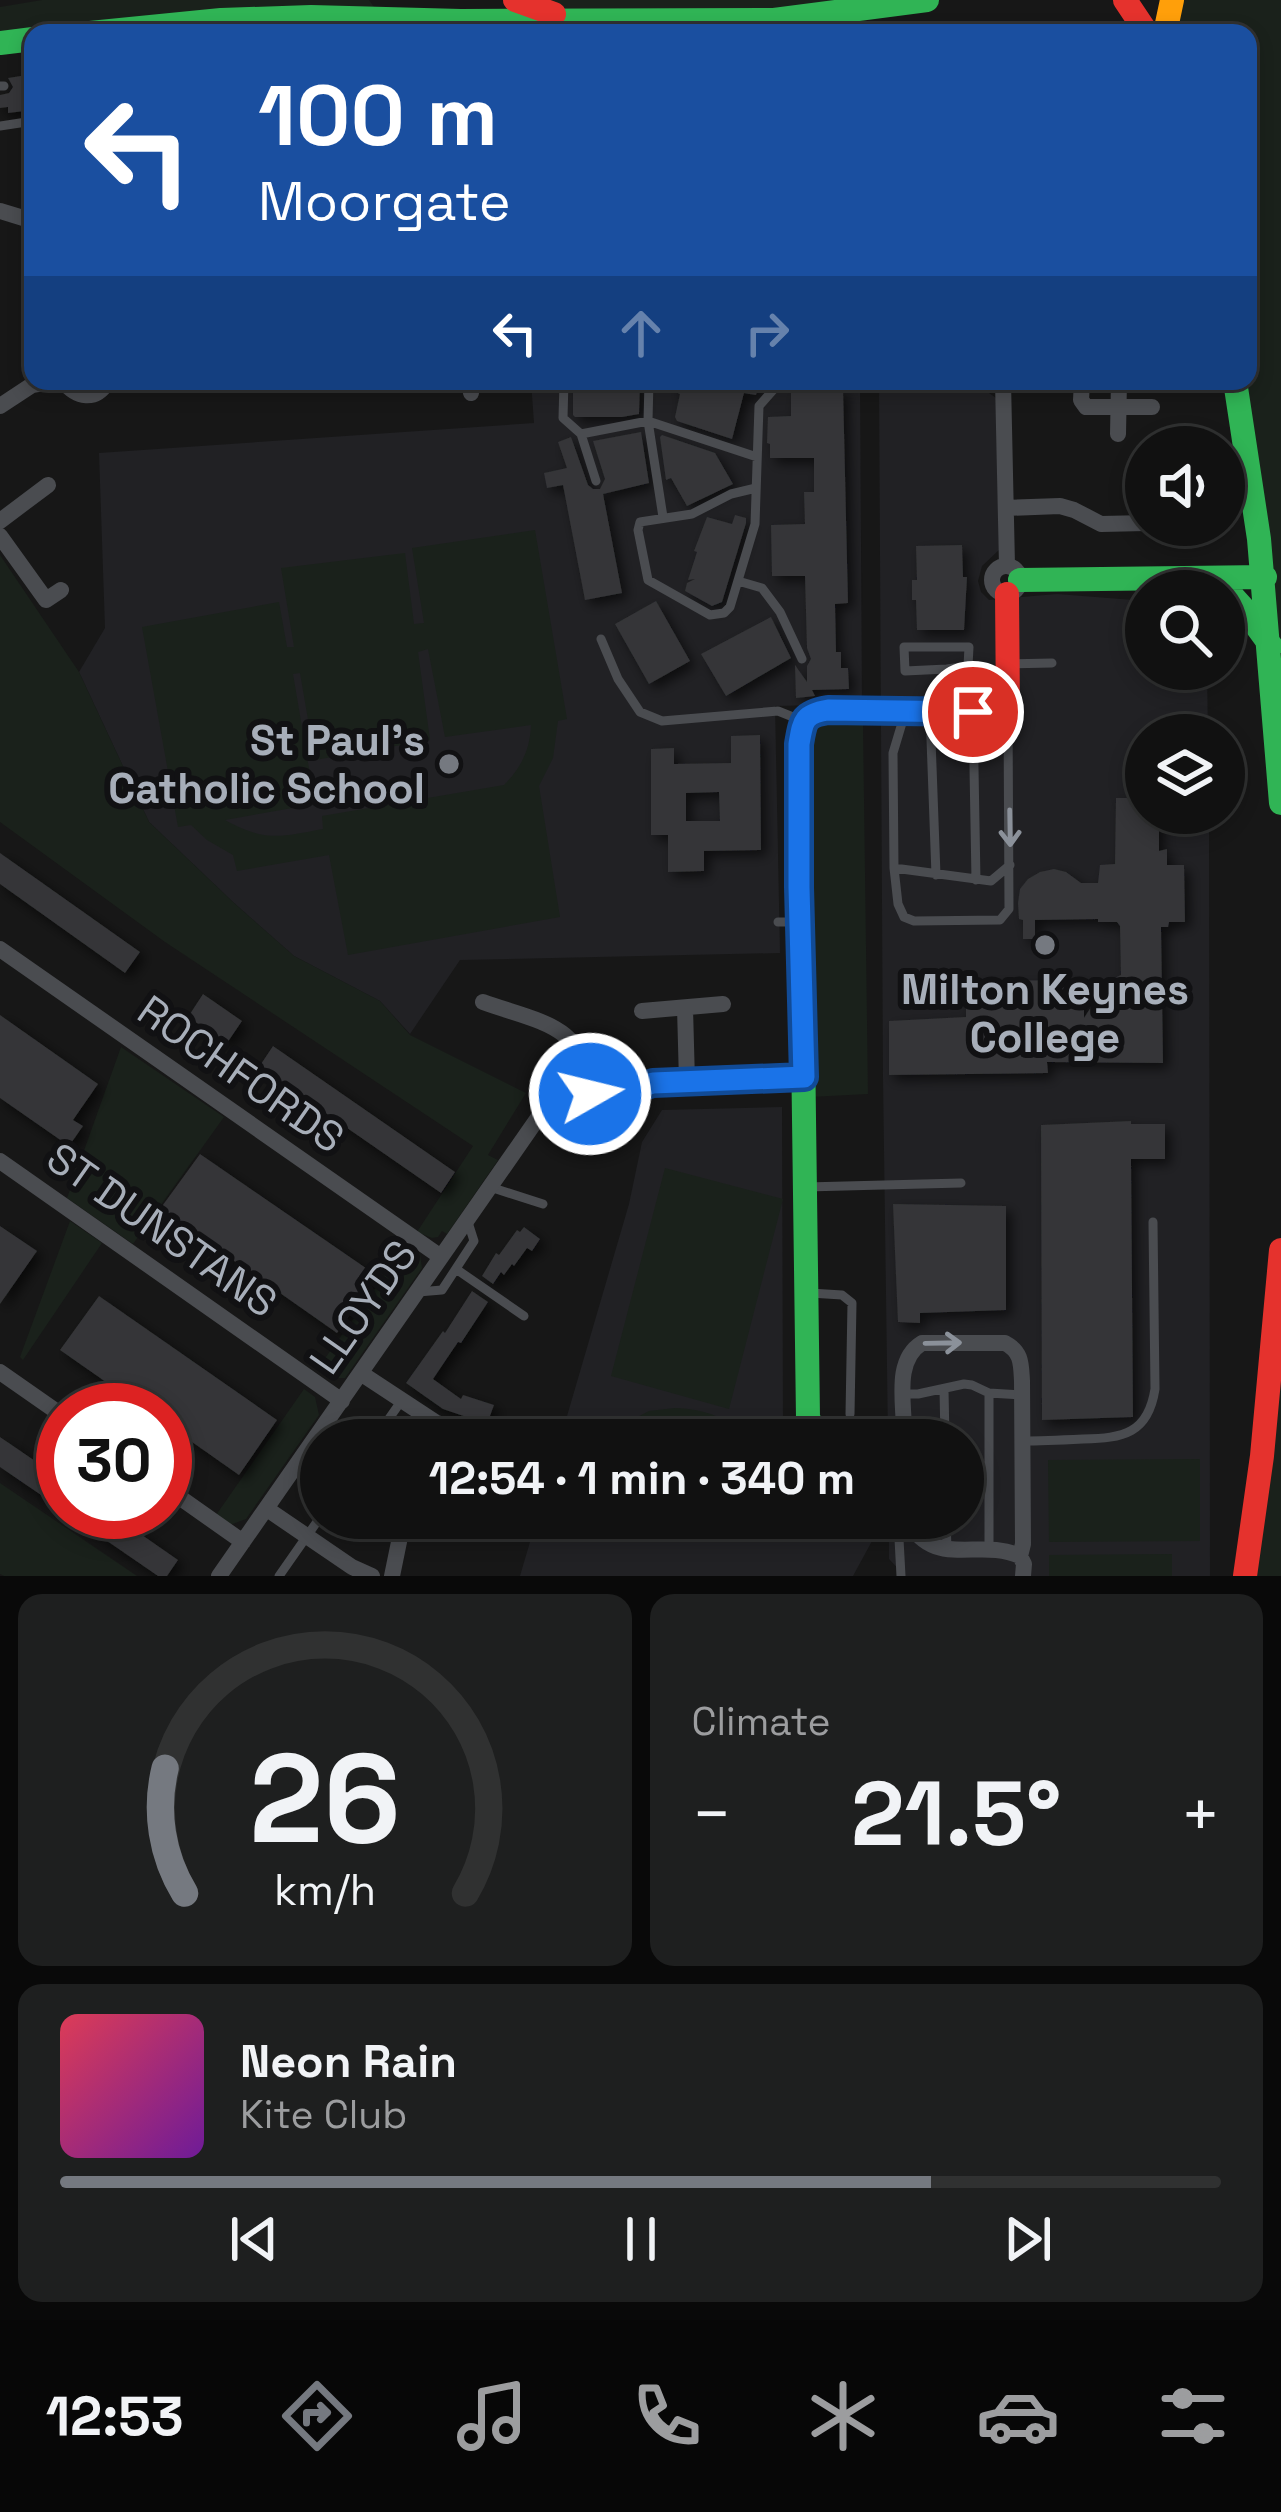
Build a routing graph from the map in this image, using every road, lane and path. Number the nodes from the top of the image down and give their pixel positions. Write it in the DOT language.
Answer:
graph roads {
  1 [pos="515,0"];
  2 [pos="927,0"];
  3 [pos="585,22"];
  4 [pos="182,24"];
  5 [pos="349,24"];
  6 [pos="531,24"];
  7 [pos="71,390"];
  8 [pos="101,390"];
  9 [pos="564,390"];
  10 [pos="649,390"];
  11 [pos="773,390"];
  12 [pos="1003,390"];
  13 [pos="1082,390"];
  14 [pos="1119,390"];
  15 [pos="1237,390"];
  16 [pos="1119,407"];
  17 [pos="1152,407"];
  18 [pos="648,421"];
  19 [pos="581,434"];
  20 [pos="1118,434"];
  21 [pos="757,457"];
  22 [pos="596,482"];
  23 [pos="48,485"];
  24 [pos="756,488"];
  25 [pos="1006,508"];
  26 [pos="664,517"];
  27 [pos="0,521"];
  28 [pos="1125,523"];
  29 [pos="0,536"];
  30 [pos="1245,577"];
  31 [pos="1265,577"];
  32 [pos="1125,579"];
  33 [pos="1011,580"];
  34 [pos="738,581"];
  35 [pos="61,590"];
  36 [pos="1245,610"];
  37 [pos="601,639"];
  38 [pos="1271,646"];
  39 [pos="802,659"];
  40 [pos="1052,663"];
  41 [pos="1007,664"];
  42 [pos="946,669"];
  43 [pos="940,711"];
  44 [pos="1008,711"];
  45 [pos="803,721"];
  46 [pos="1281,803"];
  47 [pos="1010,865"];
  48 [pos="894,868"];
  49 [pos="936,874"];
  50 [pos="976,880"];
  51 [pos="0,949"];
  52 [pos="483,1002"];
  53 [pos="723,1004"];
  54 [pos="685,1008"];
  55 [pos="642,1011"];
  56 [pos="687,1081"];
  57 [pos="805,1089"];
  58 [pos="583,1093"];
  59 [pos="0,1161"];
  60 [pos="961,1183"];
  61 [pos="490,1187"];
  62 [pos="806,1187"];
  63 [pos="543,1204"];
  64 [pos="1153,1222"];
  65 [pos="1281,1250"];
  66 [pos="449,1263"];
  67 [pos="1280,1288"];
  68 [pos="807,1293"];
  69 [pos="524,1316"];
  70 [pos="362,1374"];
  71 [pos="7,1377"];
  72 [pos="944,1388"];
  73 [pos="989,1393"];
  74 [pos="904,1394"];
  75 [pos="1022,1396"];
  76 [pos="36,1397"];
  77 [pos="1,1399"];
  78 [pos="403,1400"];
  79 [pos="342,1401"];
  80 [pos="850,1414"];
  81 [pos="389,1419"];
  82 [pos="432,1419"];
  83 [pos="809,1419"];
  84 [pos="904,1419"];
  85 [pos="945,1419"];
  86 [pos="1023,1441"];
  87 [pos="984,1466"];
  88 [pos="989,1466"];
  89 [pos="192,1506"];
  90 [pos="267,1509"];
  91 [pos="300,1531"];
  92 [pos="305,1539"];
  93 [pos="311,1539"];
  94 [pos="400,1539"];
  95 [pos="899,1539"];
  96 [pos="922,1539"];
  97 [pos="947,1539"];
  98 [pos="243,1542"];
  99 [pos="947,1550"];
  100 [pos="989,1550"];
  101 [pos="1020,1556"];
  102 [pos="219,1576"];
  103 [pos="279,1576"];
  104 [pos="372,1576"];
  105 [pos="392,1576"];
  106 [pos="901,1576"];
  107 [pos="1023,1576"];
  108 [pos="1245,1576"];
  1 -- 3 [label="street"];
  2 -- 3 [label="street"];
  3 -- 6 [label="street"];
  4 -- 5 [label="street"];
  7 -- 8 [label="street"];
  9 -- 19 [label="lane"];
  10 -- 18 [label="lane"];
  11 -- 21 [label="lane"];
  12 -- 25 [label="street"];
  13 -- 16 [label="street"];
  14 -- 16 [label="street"];
  15 -- 31 [label="street"];
  16 -- 17 [label="street"];
  16 -- 20 [label="street"];
  18 -- 19 [label="lane"];
  18 -- 21 [label="lane"];
  18 -- 26 [label="lane"];
  19 -- 22 [label="lane"];
  21 -- 24 [label="lane"];
  23 -- 27 [label="street"];
  24 -- 26 [label="lane"];
  24 -- 34 [label="lane"];
  25 -- 28 [label="street"];
  25 -- 33 [label="street"];
  26 -- 34 [label="lane"];
  29 -- 35 [label="street"];
  30 -- 31 [label="street"];
  31 -- 38 [label="street"];
  32 -- 33 [label="street"];
  33 -- 41 [label="street"];
  34 -- 39 [label="lane"];
  36 -- 38 [label="street"];
  37 -- 45 [label="lane"];
  38 -- 46 [label="street"];
  40 -- 41 [label="lane"];
  41 -- 44 [label="street"];
  42 -- 42 [label="lane"];
  42 -- 43 [label="lane"];
  43 -- 44 [label="street"];
  43 -- 45 [label="street"];
  43 -- 48 [label="lane"];
  43 -- 49 [label="lane"];
  43 -- 50 [label="lane"];
  44 -- 47 [label="lane, one-way"];
  45 -- 57 [label="street"];
  47 -- 48 [label="lane"];
  47 -- 50 [label="lane"];
  48 -- 49 [label="lane"];
  49 -- 50 [label="lane"];
  51 -- 66 [label="street, ROCHFORDS"];
  52 -- 58 [label="street"];
  53 -- 54 [label="street"];
  54 -- 55 [label="street"];
  54 -- 56 [label="street"];
  56 -- 57 [label="street"];
  56 -- 58 [label="street"];
  57 -- 62 [label="street"];
  58 -- 61 [label="street, LLOYDS"];
  59 -- 79 [label="street, ST DUNSTANS"];
  60 -- 62 [label="lane"];
  61 -- 63 [label="lane"];
  61 -- 66 [label="street, LLOYDS"];
  62 -- 68 [label="street"];
  64 -- 86 [label="lane"];
  65 -- 67 [label="street"];
  66 -- 69 [label="lane"];
  66 -- 70 [label="street, LLOYDS"];
  67 -- 108 [label="street"];
  68 -- 80 [label="lane"];
  68 -- 83 [label="street"];
  70 -- 78 [label="street"];
  70 -- 79 [label="street, LLOYDS"];
  71 -- 76 [label="street"];
  71 -- 77 [label="street"];
  72 -- 73 [label="lane"];
  72 -- 74 [label="lane"];
  72 -- 85 [label="lane"];
  73 -- 75 [label="lane"];
  73 -- 88 [label="lane"];
  74 -- 75 [label="street, one-way"];
  74 -- 84 [label="street"];
  75 -- 86 [label="street"];
  78 -- 81 [label="lane"];
  78 -- 82 [label="street"];
  79 -- 90 [label="street, LLOYDS"];
  86 -- 101 [label="street"];
  87 -- 88 [label="lane"];
  88 -- 100 [label="lane"];
  89 -- 98 [label="street"];
  90 -- 91 [label="street"];
  90 -- 98 [label="street, LLOYDS"];
  92 -- 103 [label="lane"];
  93 -- 104 [label="street"];
  94 -- 105 [label="street"];
  95 -- 106 [label="lane"];
  96 -- 99 [label="street"];
  97 -- 99 [label="lane"];
  98 -- 102 [label="street, LLOYDS"];
  99 -- 100 [label="street"];
  100 -- 101 [label="street"];
  101 -- 107 [label="street"];
}
